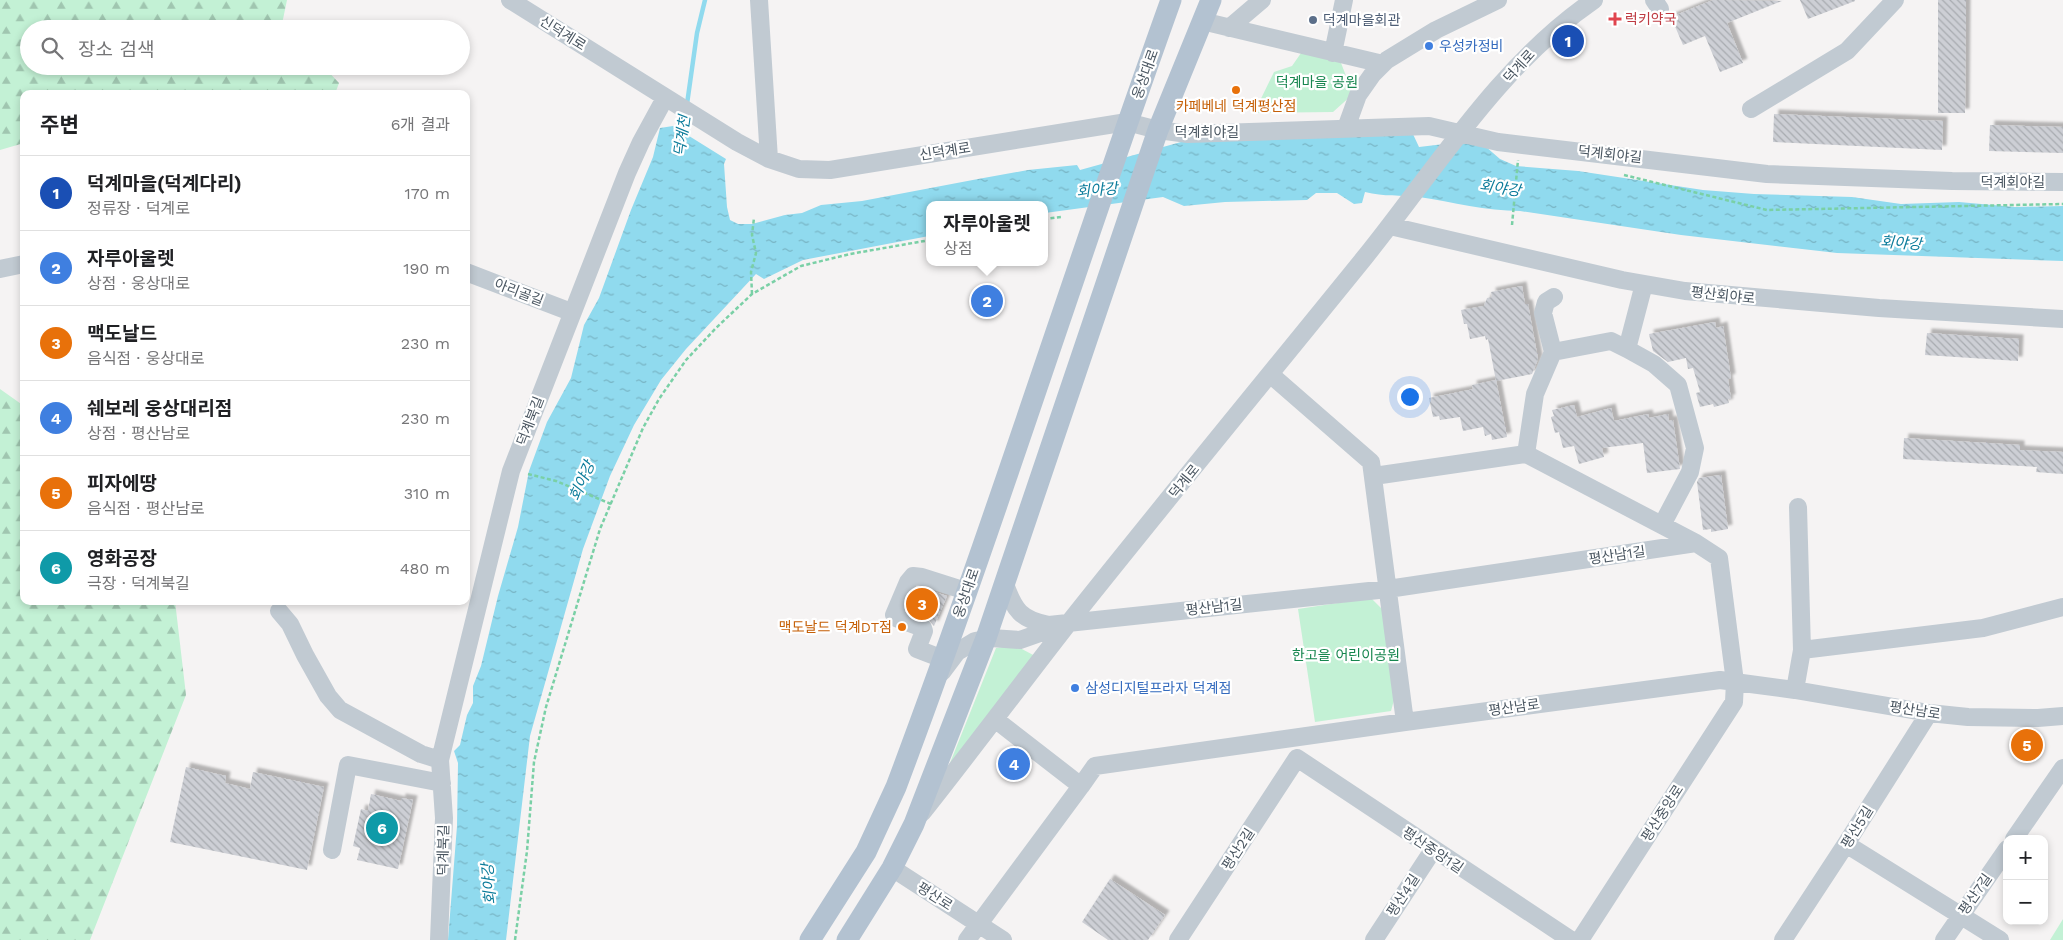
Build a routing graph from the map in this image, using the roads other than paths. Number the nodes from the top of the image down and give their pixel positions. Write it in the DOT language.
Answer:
graph roads {
  1 [pos="510,0"];
  2 [pos="759,0"];
  3 [pos="1172,0"];
  4 [pos="1211,0"];
  5 [pos="1262,0"];
  6 [pos="1344,0"];
  7 [pos="1495,0"];
  8 [pos="1895,0"];
  9 [pos="1586,2"];
  10 [pos="1202,22"];
  11 [pos="1229,28"];
  12 [pos="1333,53"];
  13 [pos="1383,64"];
  14 [pos="665,98"];
  15 [pos="1751,109"];
  16 [pos="1127,122"];
  17 [pos="1346,128"];
  18 [pos="1457,136"];
  19 [pos="1155,137"];
  20 [pos="769,159"];
  21 [pos="2063,182"];
  22 [pos="1393,221"];
  23 [pos="20,265"];
  24 [pos="0,269"];
  25 [pos="470,274"];
  26 [pos="1644,284"];
  27 [pos="1554,297"];
  28 [pos="571,312"];
  29 [pos="2063,319"];
  30 [pos="1627,349"];
  31 [pos="1553,352"];
  32 [pos="1270,374"];
  33 [pos="1526,454"];
  34 [pos="1374,476"];
  35 [pos="1798,507"];
  36 [pos="1662,525"];
  37 [pos="1696,543"];
  38 [pos="1005,584"];
  39 [pos="1388,589"];
  40 [pos="966,592"];
  41 [pos="2063,607"];
  42 [pos="279,611"];
  43 [pos="1070,623"];
  44 [pos="986,638"];
  45 [pos="1802,650"];
  46 [pos="943,659"];
  47 [pos="1735,682"];
  48 [pos="934,683"];
  49 [pos="1795,690"];
  50 [pos="1929,713"];
  51 [pos="2063,716"];
  52 [pos="996,720"];
  53 [pos="1405,722"];
  54 [pos="1294,738"];
  55 [pos="1297,758"];
  56 [pos="440,760"];
  57 [pos="2063,768"];
  58 [pos="442,784"];
  59 [pos="1081,786"];
  60 [pos="914,824"];
  61 [pos="2017,835"];
  62 [pos="1846,844"];
  63 [pos="332,850"];
  64 [pos="1433,850"];
  65 [pos="866,852"];
  66 [pos="2003,855"];
  67 [pos="892,868"];
  68 [pos="1960,916"];
  69 [pos="979,925"];
  70 [pos="439,940"];
  71 [pos="810,940"];
  72 [pos="847,940"];
  73 [pos="968,940"];
  74 [pos="1003,940"];
  75 [pos="1178,940"];
  76 [pos="1374,940"];
  77 [pos="1571,940"];
  78 [pos="1580,940"];
  79 [pos="1783,940"];
  80 [pos="1944,940"];
  81 [pos="2000,940"];
  1 -- 14 [label="street, 신덕계로"];
  2 -- 20 [label="street"];
  3 -- 16 [label="main road, 웅상대로"];
  4 -- 10 [label="main road"];
  5 -- 11 [label="street"];
  6 -- 12 [label="street"];
  7 -- 13 [label="street"];
  8 -- 15 [label="street"];
  9 -- 18 [label="street, 덕계로"];
  10 -- 11 [label="street"];
  10 -- 19 [label="main road"];
  11 -- 12 [label="street"];
  12 -- 13 [label="street"];
  13 -- 17 [label="street"];
  14 -- 20 [label="street, 신덕계로"];
  14 -- 28 [label="street, 덕계북길"];
  16 -- 19 [label="street, 신덕계로"];
  16 -- 20 [label="street, 신덕계로"];
  16 -- 40 [label="main road, 웅상대로"];
  17 -- 18 [label="street, 덕계회야길"];
  17 -- 19 [label="street, 덕계회야길"];
  18 -- 21 [label="street, 덕계회야길"];
  18 -- 22 [label="street, 덕계로"];
  19 -- 38 [label="main road"];
  22 -- 26 [label="street, 평산회야로"];
  22 -- 32 [label="street, 덕계로"];
  23 -- 24 [label="street"];
  25 -- 28 [label="street, 아리골길"];
  26 -- 29 [label="street, 평산회야로"];
  26 -- 30 [label="street"];
  27 -- 31 [label="street"];
  28 -- 56 [label="street, 덕계북길"];
  30 -- 31 [label="street"];
  30 -- 36 [label="street"];
  31 -- 33 [label="street"];
  32 -- 34 [label="street"];
  32 -- 43 [label="street, 덕계로"];
  33 -- 34 [label="street"];
  33 -- 36 [label="street"];
  34 -- 39 [label="street"];
  35 -- 45 [label="street"];
  36 -- 37 [label="street"];
  37 -- 39 [label="street, 평산남1길"];
  37 -- 47 [label="street"];
  38 -- 43 [label="street"];
  38 -- 44 [label="main road"];
  39 -- 43 [label="street, 평산남1길"];
  39 -- 53 [label="street"];
  40 -- 46 [label="main road, 웅상대로"];
  40 -- 46 [label="street"];
  41 -- 45 [label="street"];
  42 -- 56 [label="street"];
  43 -- 44 [label="street"];
  43 -- 52 [label="street, 덕계로"];
  44 -- 48 [label="street"];
  44 -- 60 [label="main road"];
  45 -- 49 [label="street"];
  46 -- 48 [label="main road, 웅상대로"];
  47 -- 49 [label="street, 평산남로"];
  47 -- 53 [label="street, 평산남로"];
  47 -- 78 [label="street, 평산중앙로"];
  48 -- 65 [label="main road, 웅상대로"];
  49 -- 50 [label="street, 평산남로"];
  50 -- 51 [label="street, 평산남로"];
  50 -- 62 [label="street, 평산5길"];
  52 -- 59 [label="street"];
  52 -- 60 [label="street, 덕계로"];
  53 -- 54 [label="street, 평산남로"];
  54 -- 55 [label="street"];
  54 -- 59 [label="street, 평산남로"];
  55 -- 64 [label="street, 평산중앙1길"];
  55 -- 75 [label="street, 평산2길"];
  56 -- 58 [label="street, 덕계북길"];
  57 -- 61 [label="street"];
  58 -- 63 [label="street"];
  58 -- 70 [label="street, 덕계북길"];
  59 -- 69 [label="street, 평산남로"];
  60 -- 67 [label="main road"];
  62 -- 68 [label="street"];
  62 -- 79 [label="street, 평산5길"];
  64 -- 76 [label="street, 평산4길"];
  64 -- 77 [label="street, 평산중앙1길"];
  65 -- 67 [label="main road, 평산로"];
  65 -- 71 [label="main road, 웅상대로"];
  66 -- 68 [label="street, 평산7길"];
  67 -- 69 [label="street, 평산로"];
  67 -- 72 [label="main road"];
  68 -- 80 [label="street, 평산7길"];
  68 -- 81 [label="street"];
  69 -- 73 [label="street, 평산남로"];
  69 -- 74 [label="street, 평산로"];
}
